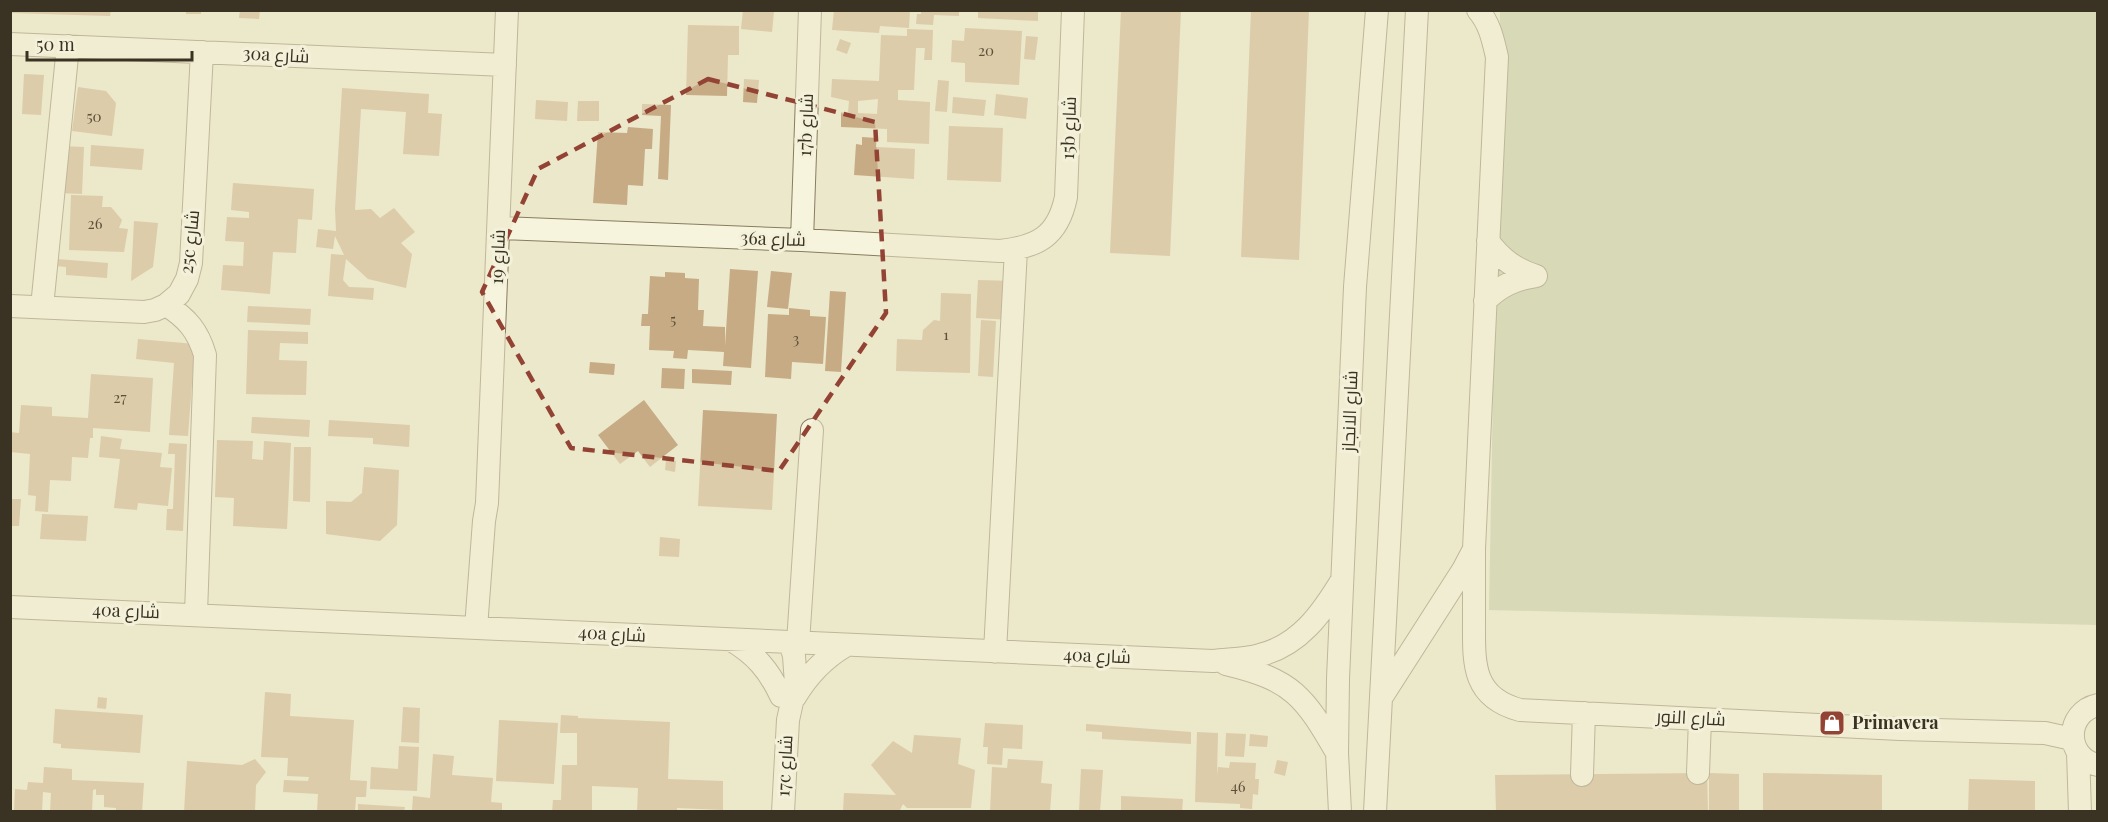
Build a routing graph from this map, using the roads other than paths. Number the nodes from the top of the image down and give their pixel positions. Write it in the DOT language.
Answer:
graph roads {
  1 [pos="507,10"];
  2 [pos="810,10"];
  3 [pos="1073,10"];
  4 [pos="1377,10"];
  5 [pos="1417,10"];
  6 [pos="1478,10"];
  7 [pos="10,44"];
  8 [pos="68,46"];
  9 [pos="202,52"];
  10 [pos="505,65"];
  11 [pos="499,228"];
  12 [pos="1044,238"];
  13 [pos="802,240"];
  14 [pos="1488,241"];
  15 [pos="1016,249"];
  16 [pos="1485,301"];
  17 [pos="166,305"];
  18 [pos="10,306"];
  19 [pos="42,307"];
  20 [pos="812,430"];
  21 [pos="1474,549"];
  22 [pos="1342,580"];
  23 [pos="10,607"];
  24 [pos="196,614"];
  25 [pos="485,628"];
  26 [pos="730,639"];
  27 [pos="794,643"];
  28 [pos="845,646"];
  29 [pos="994,652"];
  30 [pos="1213,661"];
  31 [pos="788,697"];
  32 [pos="1380,699"];
  33 [pos="2097,705"];
  34 [pos="1584,713"];
  35 [pos="1700,719"];
  36 [pos="2075,738"];
  37 [pos="1338,753"];
  38 [pos="2097,765"];
  39 [pos="1698,773"];
  40 [pos="1582,776"];
  41 [pos="783,812"];
  42 [pos="1340,812"];
  43 [pos="1375,812"];
  44 [pos="2080,812"];
  1 -- 10 [label="street, شارع 19"];
  2 -- 13 [label="street, 17b شارع"];
  3 -- 12 [label="street, 15b شارع"];
  4 -- 22 [label="street, شارع الانجاز"];
  5 -- 32 [label="street"];
  6 -- 14 [label="street, شارع النور"];
  7 -- 8 [label="street, 30a شارع"];
  8 -- 9 [label="street, 30a شارع"];
  8 -- 19 [label="street"];
  9 -- 10 [label="street, 30a شارع"];
  9 -- 17 [label="street, 25c شارع"];
  10 -- 11 [label="street, شارع 19"];
  11 -- 13 [label="street, 36a شارع"];
  11 -- 25 [label="street, شارع 19"];
  12 -- 15 [label="street, 36a شارع"];
  13 -- 15 [label="street, 36a شارع"];
  14 -- 16 [label="street, شارع النور"];
  14 -- 16 [label="street"];
  15 -- 29 [label="street"];
  16 -- 21 [label="street, شارع النور"];
  17 -- 19 [label="street"];
  17 -- 24 [label="street"];
  18 -- 19 [label="street"];
  20 -- 27 [label="street, 17c شارع"];
  21 -- 32 [label="street"];
  21 -- 34 [label="street, شارع النور"];
  22 -- 30 [label="street, 40a شارع"];
  22 -- 37 [label="street, شارع الانجاز"];
  23 -- 24 [label="street, 40a شارع"];
  24 -- 25 [label="street, 40a شارع"];
  25 -- 26 [label="street, 40a شارع"];
  26 -- 27 [label="street, 40a شارع"];
  26 -- 31 [label="street"];
  27 -- 28 [label="street, 40a شارع"];
  27 -- 31 [label="street, 17c شارع"];
  28 -- 29 [label="street, 40a شارع"];
  28 -- 31 [label="street, 17c شارع"];
  29 -- 30 [label="street, 40a شارع"];
  30 -- 37 [label="street, 40a شارع"];
  31 -- 41 [label="street, 17c شارع"];
  32 -- 43 [label="street"];
  33 -- 36 [label="street"];
  34 -- 35 [label="street, شارع النور"];
  34 -- 40 [label="street"];
  35 -- 36 [label="street, شارع النور"];
  35 -- 39 [label="street"];
  36 -- 38 [label="street"];
  36 -- 44 [label="street"];
  37 -- 42 [label="street, شارع الانجاز"];
}
